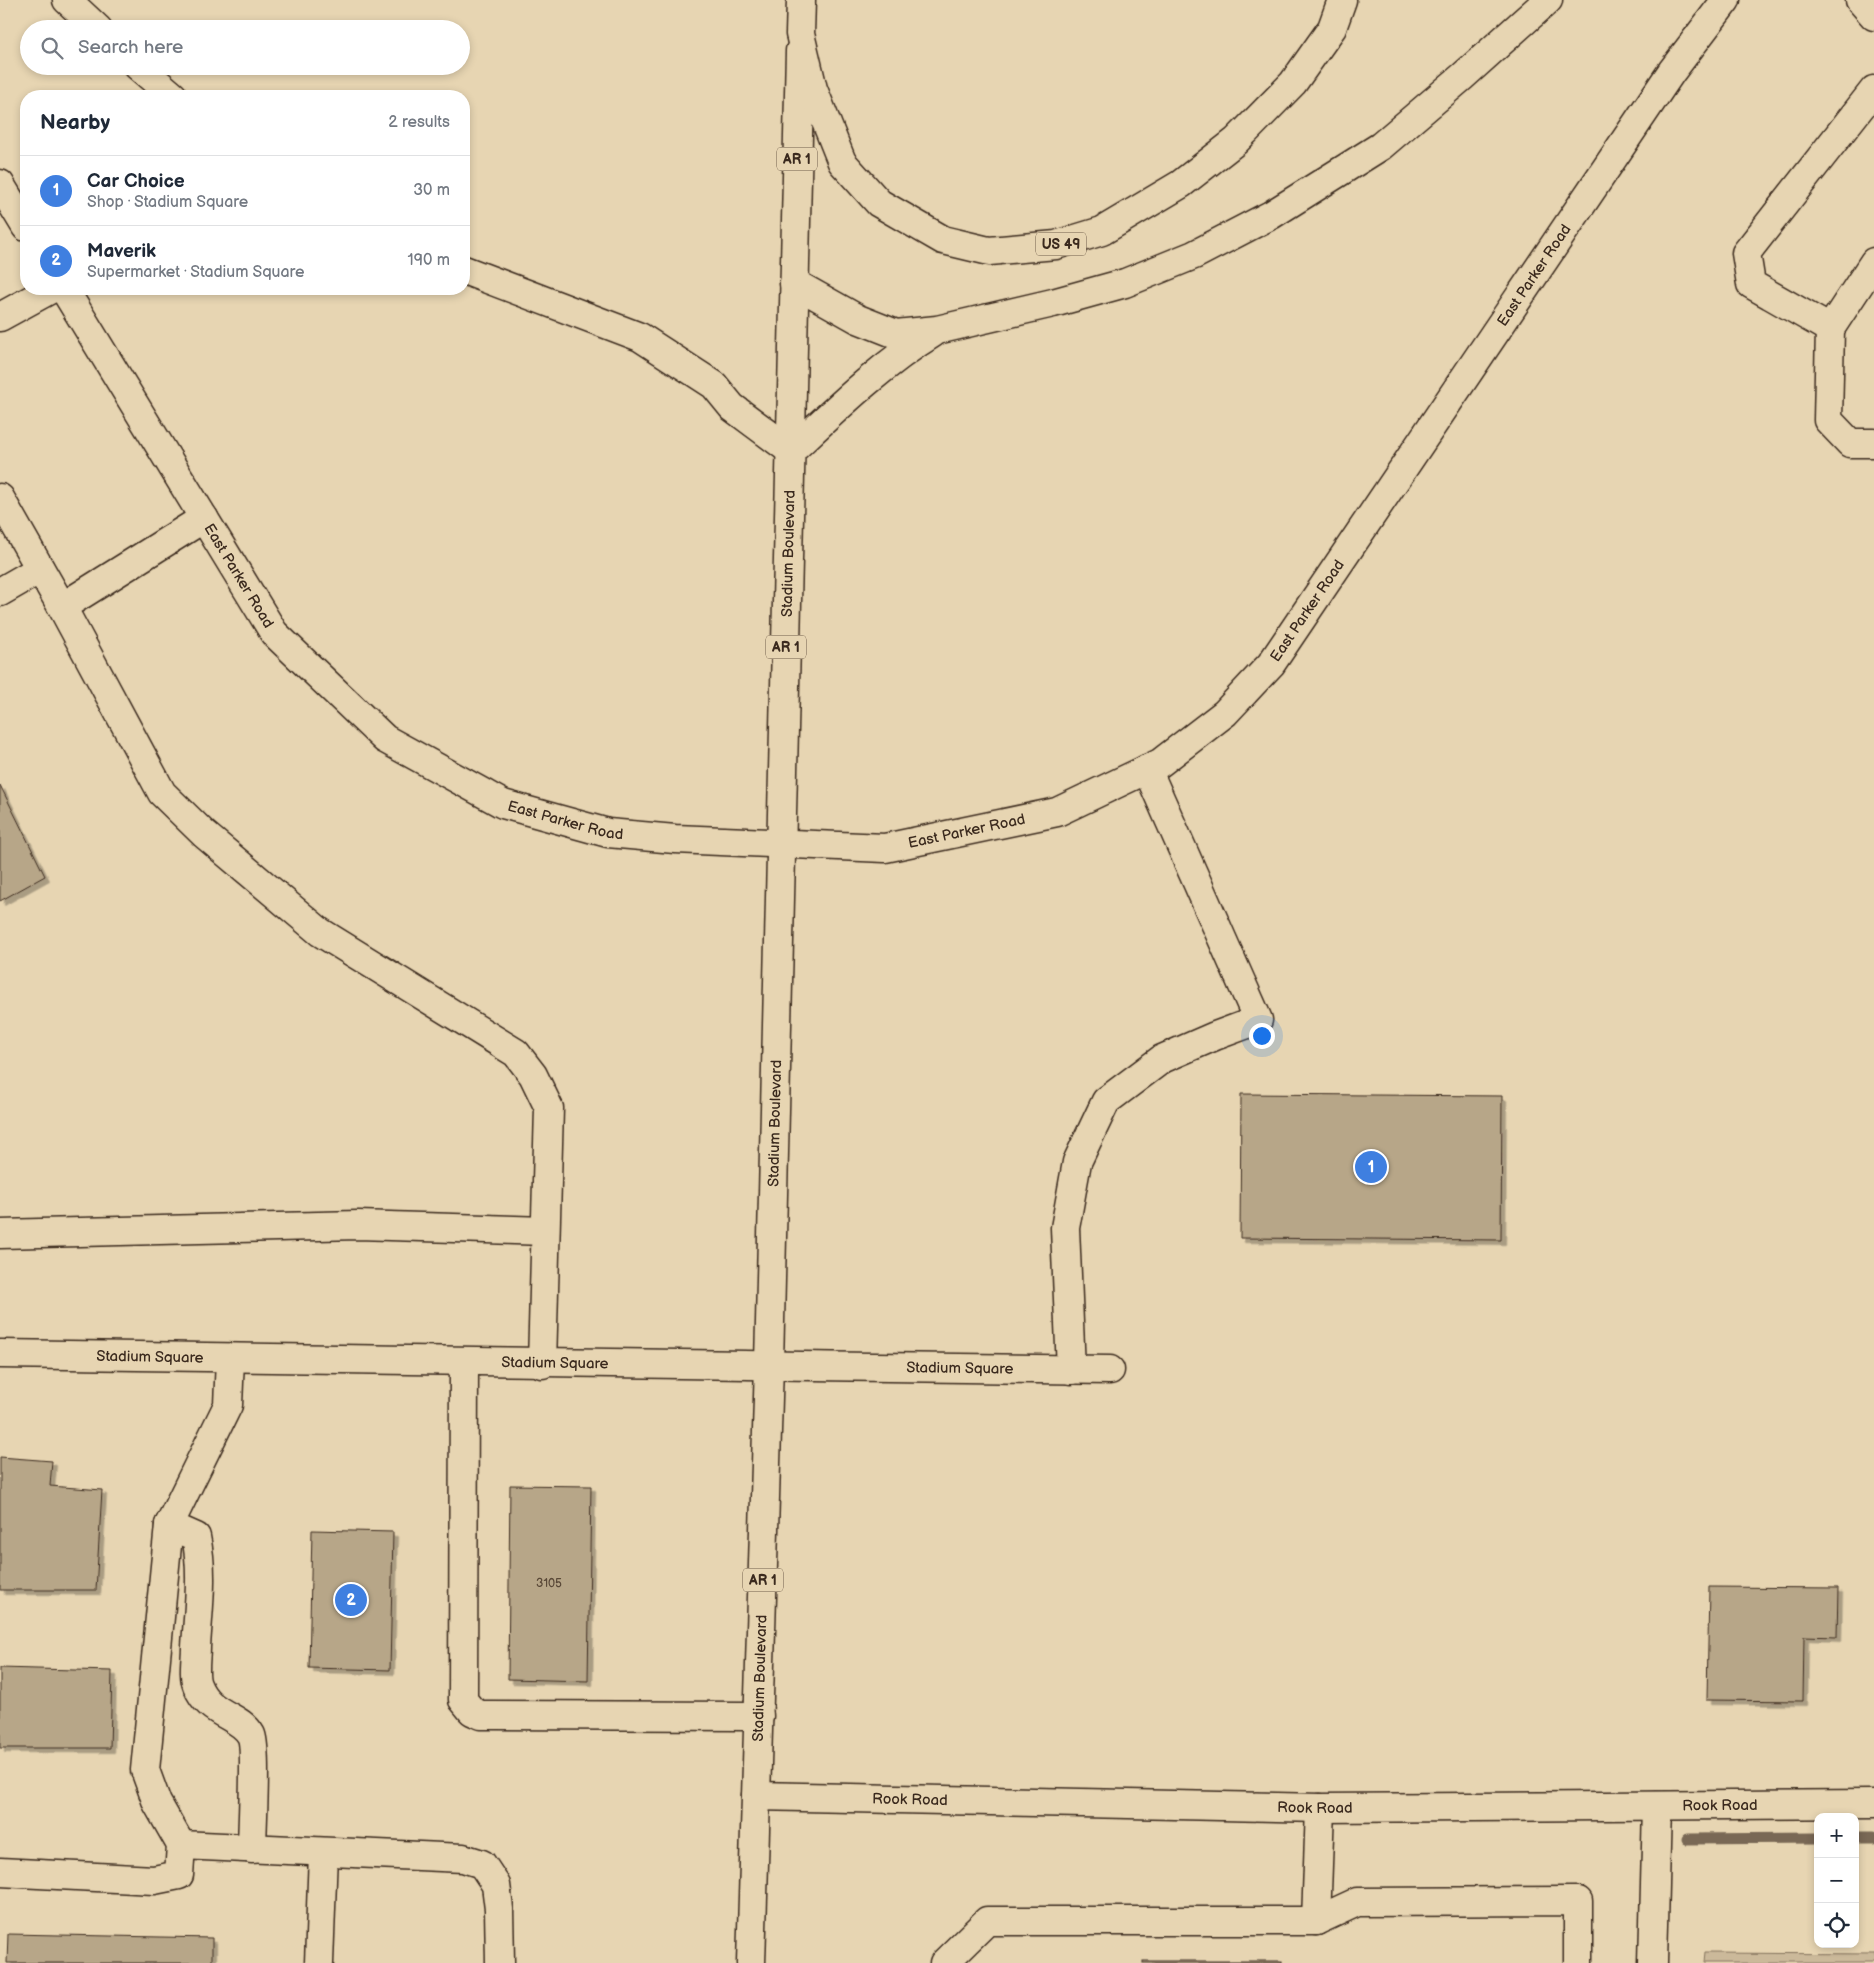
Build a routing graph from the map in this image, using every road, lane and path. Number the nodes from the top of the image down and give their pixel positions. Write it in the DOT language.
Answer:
graph roads {
  1 [pos="67,0"];
  2 [pos="801,0"];
  3 [pos="1342,0"];
  4 [pos="1548,0"];
  5 [pos="1726,0"];
  6 [pos="1860,0"];
  7 [pos="1874,16"];
  8 [pos="88,20"];
  9 [pos="800,34"];
  10 [pos="148,75"];
  11 [pos="166,90"];
  12 [pos="1874,90"];
  13 [pos="0,184"];
  14 [pos="20,217"];
  15 [pos="1874,262"];
  16 [pos="470,272"];
  17 [pos="794,283"];
  18 [pos="40,295"];
  19 [pos="68,295"];
  20 [pos="0,317"];
  21 [pos="1830,329"];
  22 [pos="937,330"];
  23 [pos="1874,443"];
  24 [pos="791,451"];
  25 [pos="0,498"];
  26 [pos="204,518"];
  27 [pos="40,569"];
  28 [pos="0,592"];
  29 [pos="62,607"];
  30 [pos="1147,769"];
  31 [pos="780,844"];
  32 [pos="545,1231"];
  33 [pos="0,1234"];
  34 [pos="0,1354"];
  35 [pos="230,1359"];
  36 [pos="464,1362"];
  37 [pos="542,1364"];
  38 [pos="769,1364"];
  39 [pos="1071,1370"];
  40 [pos="1110,1370"];
  41 [pos="169,1524"];
  42 [pos="758,1716"];
  43 [pos="756,1796"];
  44 [pos="1874,1804"];
  45 [pos="1657,1806"];
  46 [pos="1320,1808"];
  47 [pos="181,1845"];
  48 [pos="252,1849"];
  49 [pos="323,1853"];
  50 [pos="0,1872"];
  51 [pos="1316,1921"];
  52 [pos="319,1963"];
  53 [pos="500,1963"];
  54 [pos="751,1963"];
  55 [pos="944,1963"];
  56 [pos="1578,1963"];
  57 [pos="1653,1963"];
  1 -- 8 [label="main road"];
  2 -- 9 [label="main road, US 49"];
  3 -- 9 [label="main road, US 49"];
  4 -- 22 [label="main road"];
  5 -- 30 [label="main road, East Parker Road"];
  6 -- 7 [label="main road"];
  9 -- 17 [label="main road, AR 1"];
  10 -- 11 [label="main road"];
  12 -- 21 [label="main road"];
  13 -- 14 [label="main road"];
  15 -- 21 [label="main road"];
  16 -- 24 [label="main road"];
  17 -- 22 [label="main road"];
  17 -- 24 [label="main road, Stadium Boulevard / AR 1"];
  18 -- 20 [label="main road"];
  19 -- 26 [label="main road, East Parker Road"];
  21 -- 23 [label="main road"];
  22 -- 24 [label="main road"];
  24 -- 31 [label="main road, Stadium Boulevard / AR 1"];
  25 -- 27 [label="main road"];
  26 -- 29 [label="main road"];
  26 -- 31 [label="main road, East Parker Road"];
  27 -- 28 [label="main road"];
  27 -- 29 [label="main road"];
  29 -- 32 [label="main road"];
  30 -- 31 [label="main road, East Parker Road"];
  30 -- 39 [label="main road"];
  31 -- 38 [label="main road, Stadium Boulevard / AR 1"];
  32 -- 33 [label="main road"];
  32 -- 37 [label="main road"];
  34 -- 35 [label="main road, Stadium Square"];
  35 -- 36 [label="main road, Stadium Square"];
  35 -- 41 [label="main road"];
  36 -- 37 [label="main road, Stadium Square"];
  36 -- 42 [label="main road"];
  37 -- 38 [label="main road, Stadium Square"];
  38 -- 39 [label="main road, Stadium Square"];
  38 -- 42 [label="main road, Stadium Boulevard / AR 1"];
  39 -- 40 [label="main road, Stadium Square"];
  41 -- 47 [label="main road"];
  41 -- 48 [label="main road"];
  42 -- 43 [label="main road, Stadium Boulevard / AR 1"];
  43 -- 46 [label="main road, Rook Road"];
  43 -- 54 [label="main road, Stadium Boulevard / AR 1"];
  44 -- 45 [label="main road, Rook Road"];
  45 -- 46 [label="main road, Rook Road"];
  45 -- 57 [label="main road"];
  46 -- 51 [label="main road"];
  47 -- 48 [label="main road"];
  47 -- 50 [label="main road"];
  48 -- 49 [label="main road"];
  49 -- 52 [label="main road"];
  49 -- 53 [label="main road"];
  51 -- 55 [label="main road"];
  51 -- 56 [label="main road"];
}
